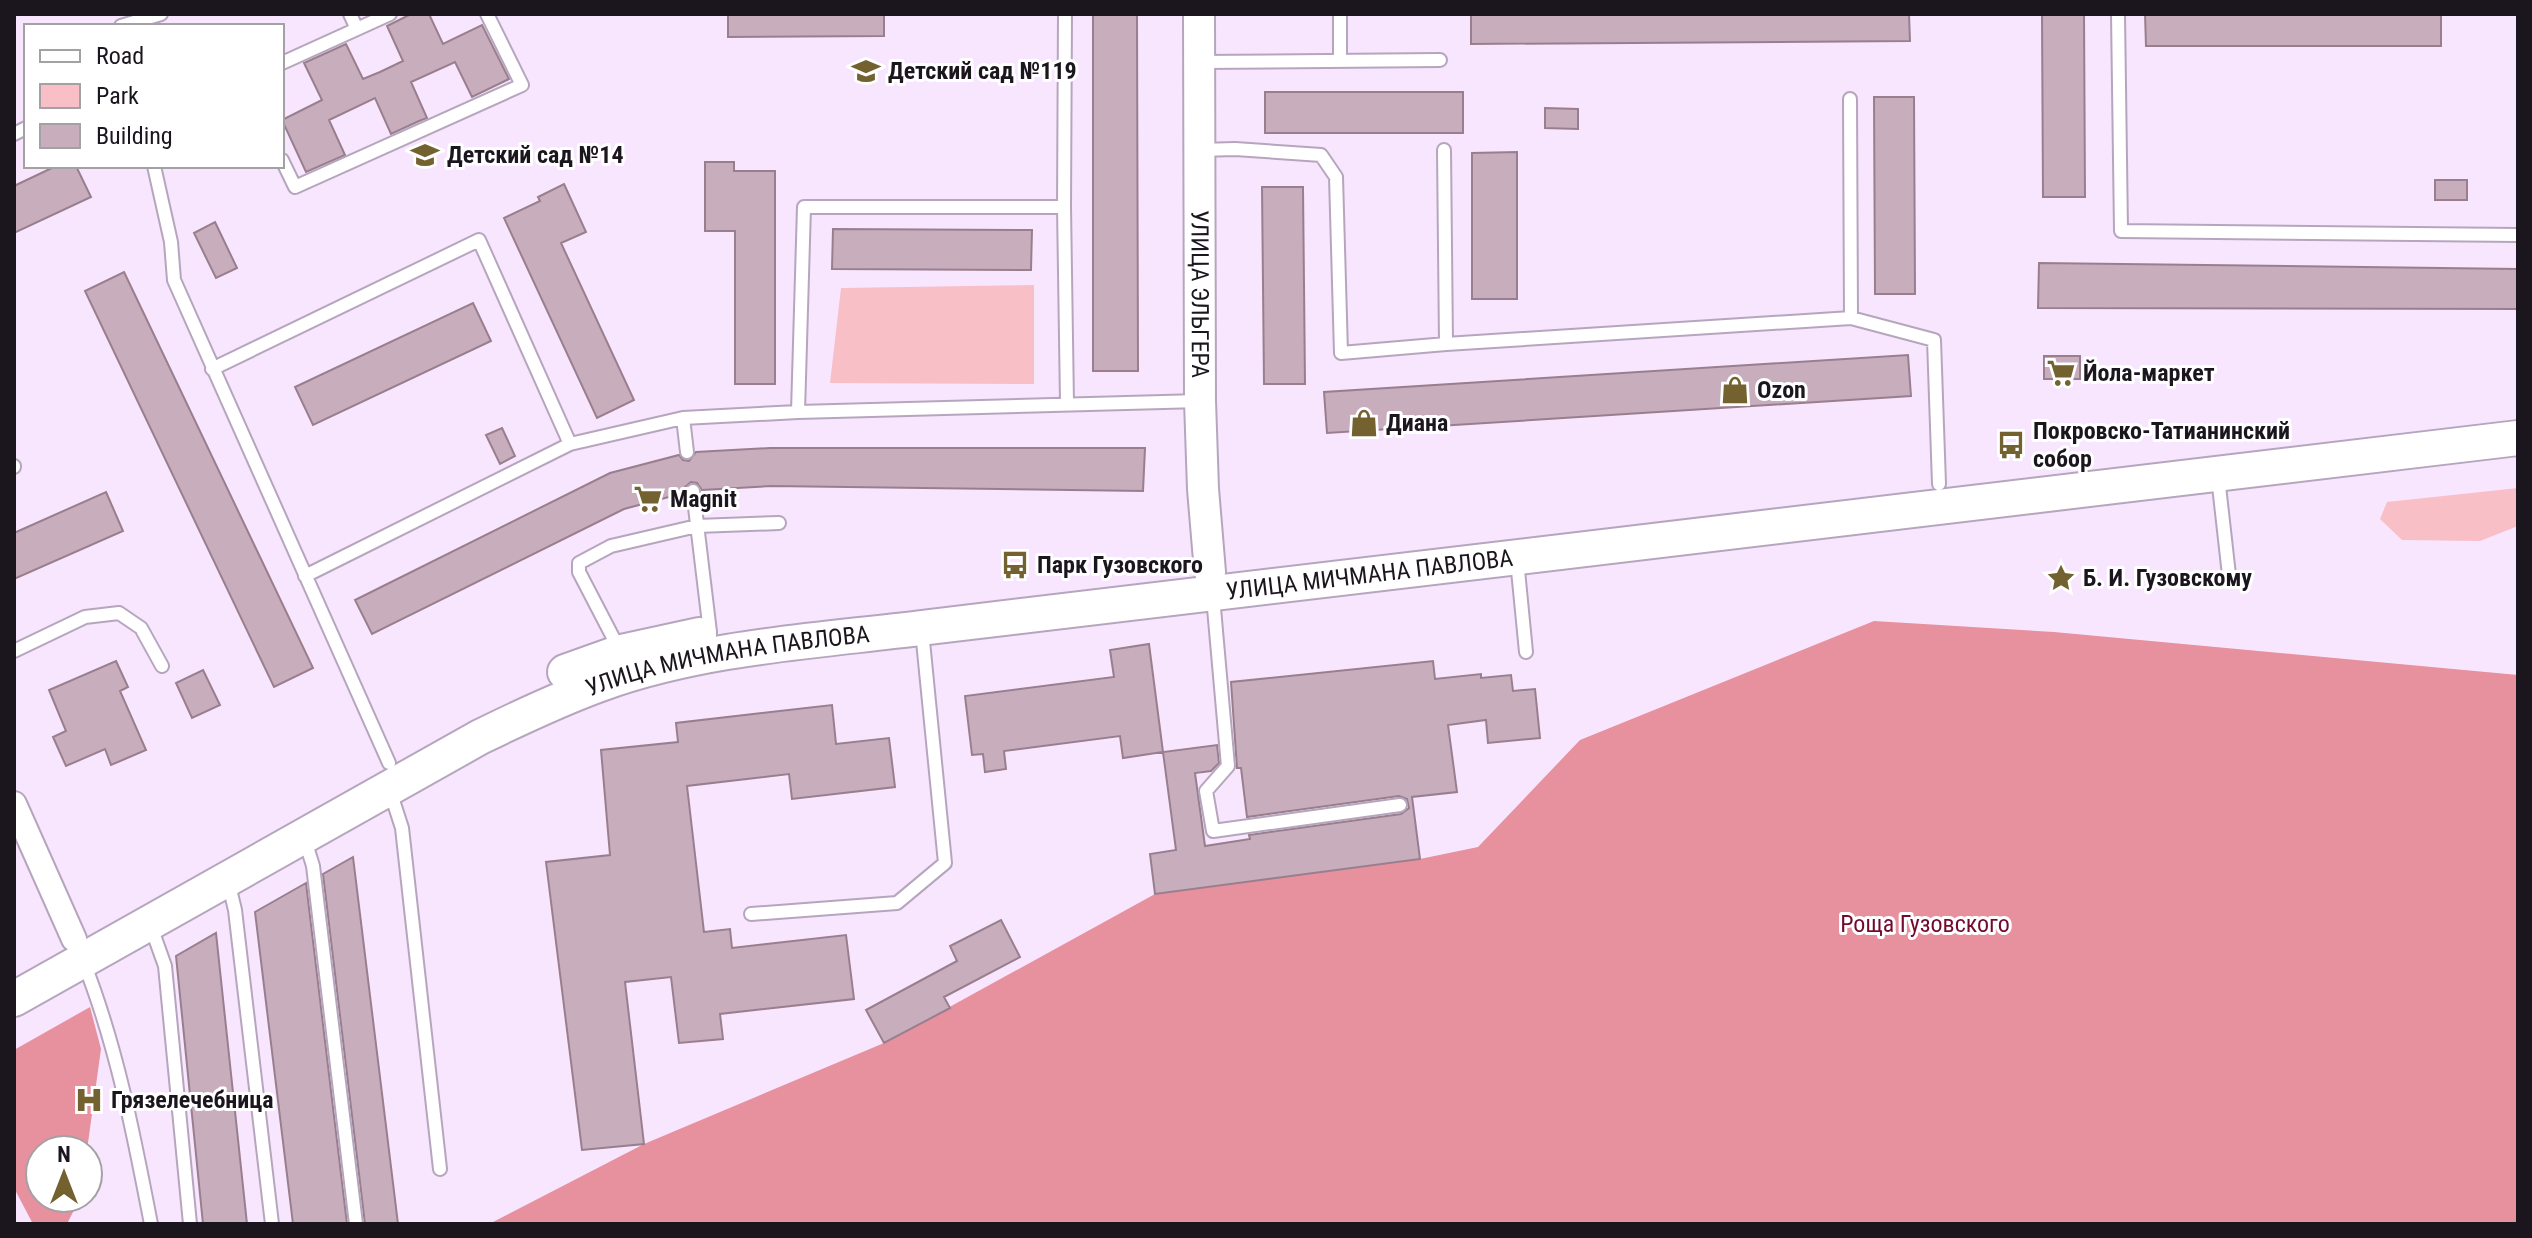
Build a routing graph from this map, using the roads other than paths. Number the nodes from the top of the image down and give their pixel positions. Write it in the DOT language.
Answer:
graph roads {
  1 [pos="161,14"];
  2 [pos="350,14"];
  3 [pos="390,14"];
  4 [pos="487,14"];
  5 [pos="1065,14"];
  6 [pos="1199,14"];
  7 [pos="1340,14"];
  8 [pos="2118,14"];
  9 [pos="128,24"];
  10 [pos="357,29"];
  11 [pos="1440,60"];
  12 [pos="1340,61"];
  13 [pos="284,62"];
  14 [pos="1200,62"];
  15 [pos="1850,99"];
  16 [pos="1200,150"];
  17 [pos="1444,150"];
  18 [pos="284,164"];
  19 [pos="154,168"];
  20 [pos="1064,207"];
  21 [pos="2518,235"];
  22 [pos="1851,318"];
  23 [pos="1446,344"];
  24 [pos="212,369"];
  25 [pos="1200,401"];
  26 [pos="1067,403"];
  27 [pos="798,412"];
  28 [pos="2518,415"];
  29 [pos="683,418"];
  30 [pos="2518,438"];
  31 [pos="570,444"];
  32 [pos="687,452"];
  33 [pos="2217,463"];
  34 [pos="693,491"];
  35 [pos="1940,495"];
  36 [pos="779,523"];
  37 [pos="697,526"];
  38 [pos="1516,546"];
  39 [pos="2229,575"];
  40 [pos="305,576"];
  41 [pos="1211,583"];
  42 [pos="920,617"];
  43 [pos="711,644"];
  44 [pos="14,651"];
  45 [pos="621,652"];
  46 [pos="1526,652"];
  47 [pos="162,666"];
  48 [pos="392,778"];
  49 [pos="14,804"];
  50 [pos="1400,805"];
  51 [pos="301,825"];
  52 [pos="227,878"];
  53 [pos="751,914"];
  54 [pos="149,921"];
  55 [pos="79,950"];
  56 [pos="14,973"];
  57 [pos="14,999"];
  58 [pos="440,1169"];
  59 [pos="151,1224"];
  60 [pos="190,1224"];
  61 [pos="272,1224"];
  62 [pos="356,1224"];
  1 -- 9 [label="lane"];
  2 -- 10 [label="lane"];
  3 -- 10 [label="lane"];
  4 -- 18 [label="lane"];
  5 -- 20 [label="lane"];
  6 -- 14 [label="street, УЛИЦА ЭЛЬГЕРА"];
  7 -- 12 [label="lane"];
  8 -- 21 [label="lane"];
  10 -- 13 [label="lane"];
  11 -- 12 [label="lane"];
  12 -- 14 [label="lane"];
  14 -- 16 [label="street, УЛИЦА ЭЛЬГЕРА"];
  15 -- 22 [label="lane"];
  16 -- 23 [label="lane"];
  16 -- 25 [label="street, УЛИЦА ЭЛЬГЕРА"];
  17 -- 23 [label="lane"];
  19 -- 24 [label="lane"];
  20 -- 26 [label="lane"];
  20 -- 27 [label="lane"];
  22 -- 23 [label="lane"];
  22 -- 35 [label="lane"];
  24 -- 31 [label="lane"];
  24 -- 40 [label="lane"];
  25 -- 26 [label="lane"];
  25 -- 41 [label="street, УЛИЦА ЭЛЬГЕРА"];
  26 -- 27 [label="lane"];
  27 -- 29 [label="lane"];
  28 -- 33 [label="main road, УЛИЦА МИЧМАНА ПАВЛОВА"];
  29 -- 31 [label="lane"];
  29 -- 32 [label="lane"];
  30 -- 33 [label="main road, УЛИЦА МИЧМАНА ПАВЛОВА"];
  31 -- 40 [label="lane"];
  33 -- 35 [label="main road, УЛИЦА МИЧМАНА ПАВЛОВА"];
  33 -- 39 [label="lane"];
  34 -- 37 [label="lane"];
  35 -- 38 [label="main road, УЛИЦА МИЧМАНА ПАВЛОВА"];
  36 -- 37 [label="lane"];
  37 -- 43 [label="lane"];
  37 -- 45 [label="lane"];
  38 -- 41 [label="main road, УЛИЦА МИЧМАНА ПАВЛОВА"];
  38 -- 46 [label="lane"];
  40 -- 48 [label="lane"];
  41 -- 42 [label="main road, УЛИЦА МИЧМАНА ПАВЛОВА"];
  41 -- 50 [label="lane"];
  42 -- 43 [label="main road, УЛИЦА МИЧМАНА ПАВЛОВА"];
  42 -- 53 [label="lane"];
  43 -- 45 [label="main road, УЛИЦА МИЧМАНА ПАВЛОВА"];
  43 -- 48 [label="main road, УЛИЦА МИЧМАНА ПАВЛОВА"];
  44 -- 47 [label="lane"];
  45 -- 48 [label="main road, УЛИЦА МИЧМАНА ПАВЛОВА"];
  48 -- 51 [label="main road, УЛИЦА МИЧМАНА ПАВЛОВА"];
  48 -- 58 [label="lane"];
  49 -- 55 [label="street"];
  51 -- 52 [label="main road, УЛИЦА МИЧМАНА ПАВЛОВА"];
  51 -- 55 [label="main road, УЛИЦА МИЧМАНА ПАВЛОВА"];
  51 -- 62 [label="lane"];
  52 -- 54 [label="main road, УЛИЦА МИЧМАНА ПАВЛОВА"];
  52 -- 61 [label="lane"];
  54 -- 55 [label="main road, УЛИЦА МИЧМАНА ПАВЛОВА"];
  54 -- 60 [label="lane"];
  55 -- 56 [label="main road, УЛИЦА МИЧМАНА ПАВЛОВА"];
  55 -- 57 [label="main road, УЛИЦА МИЧМАНА ПАВЛОВА"];
  55 -- 59 [label="lane"];
}
